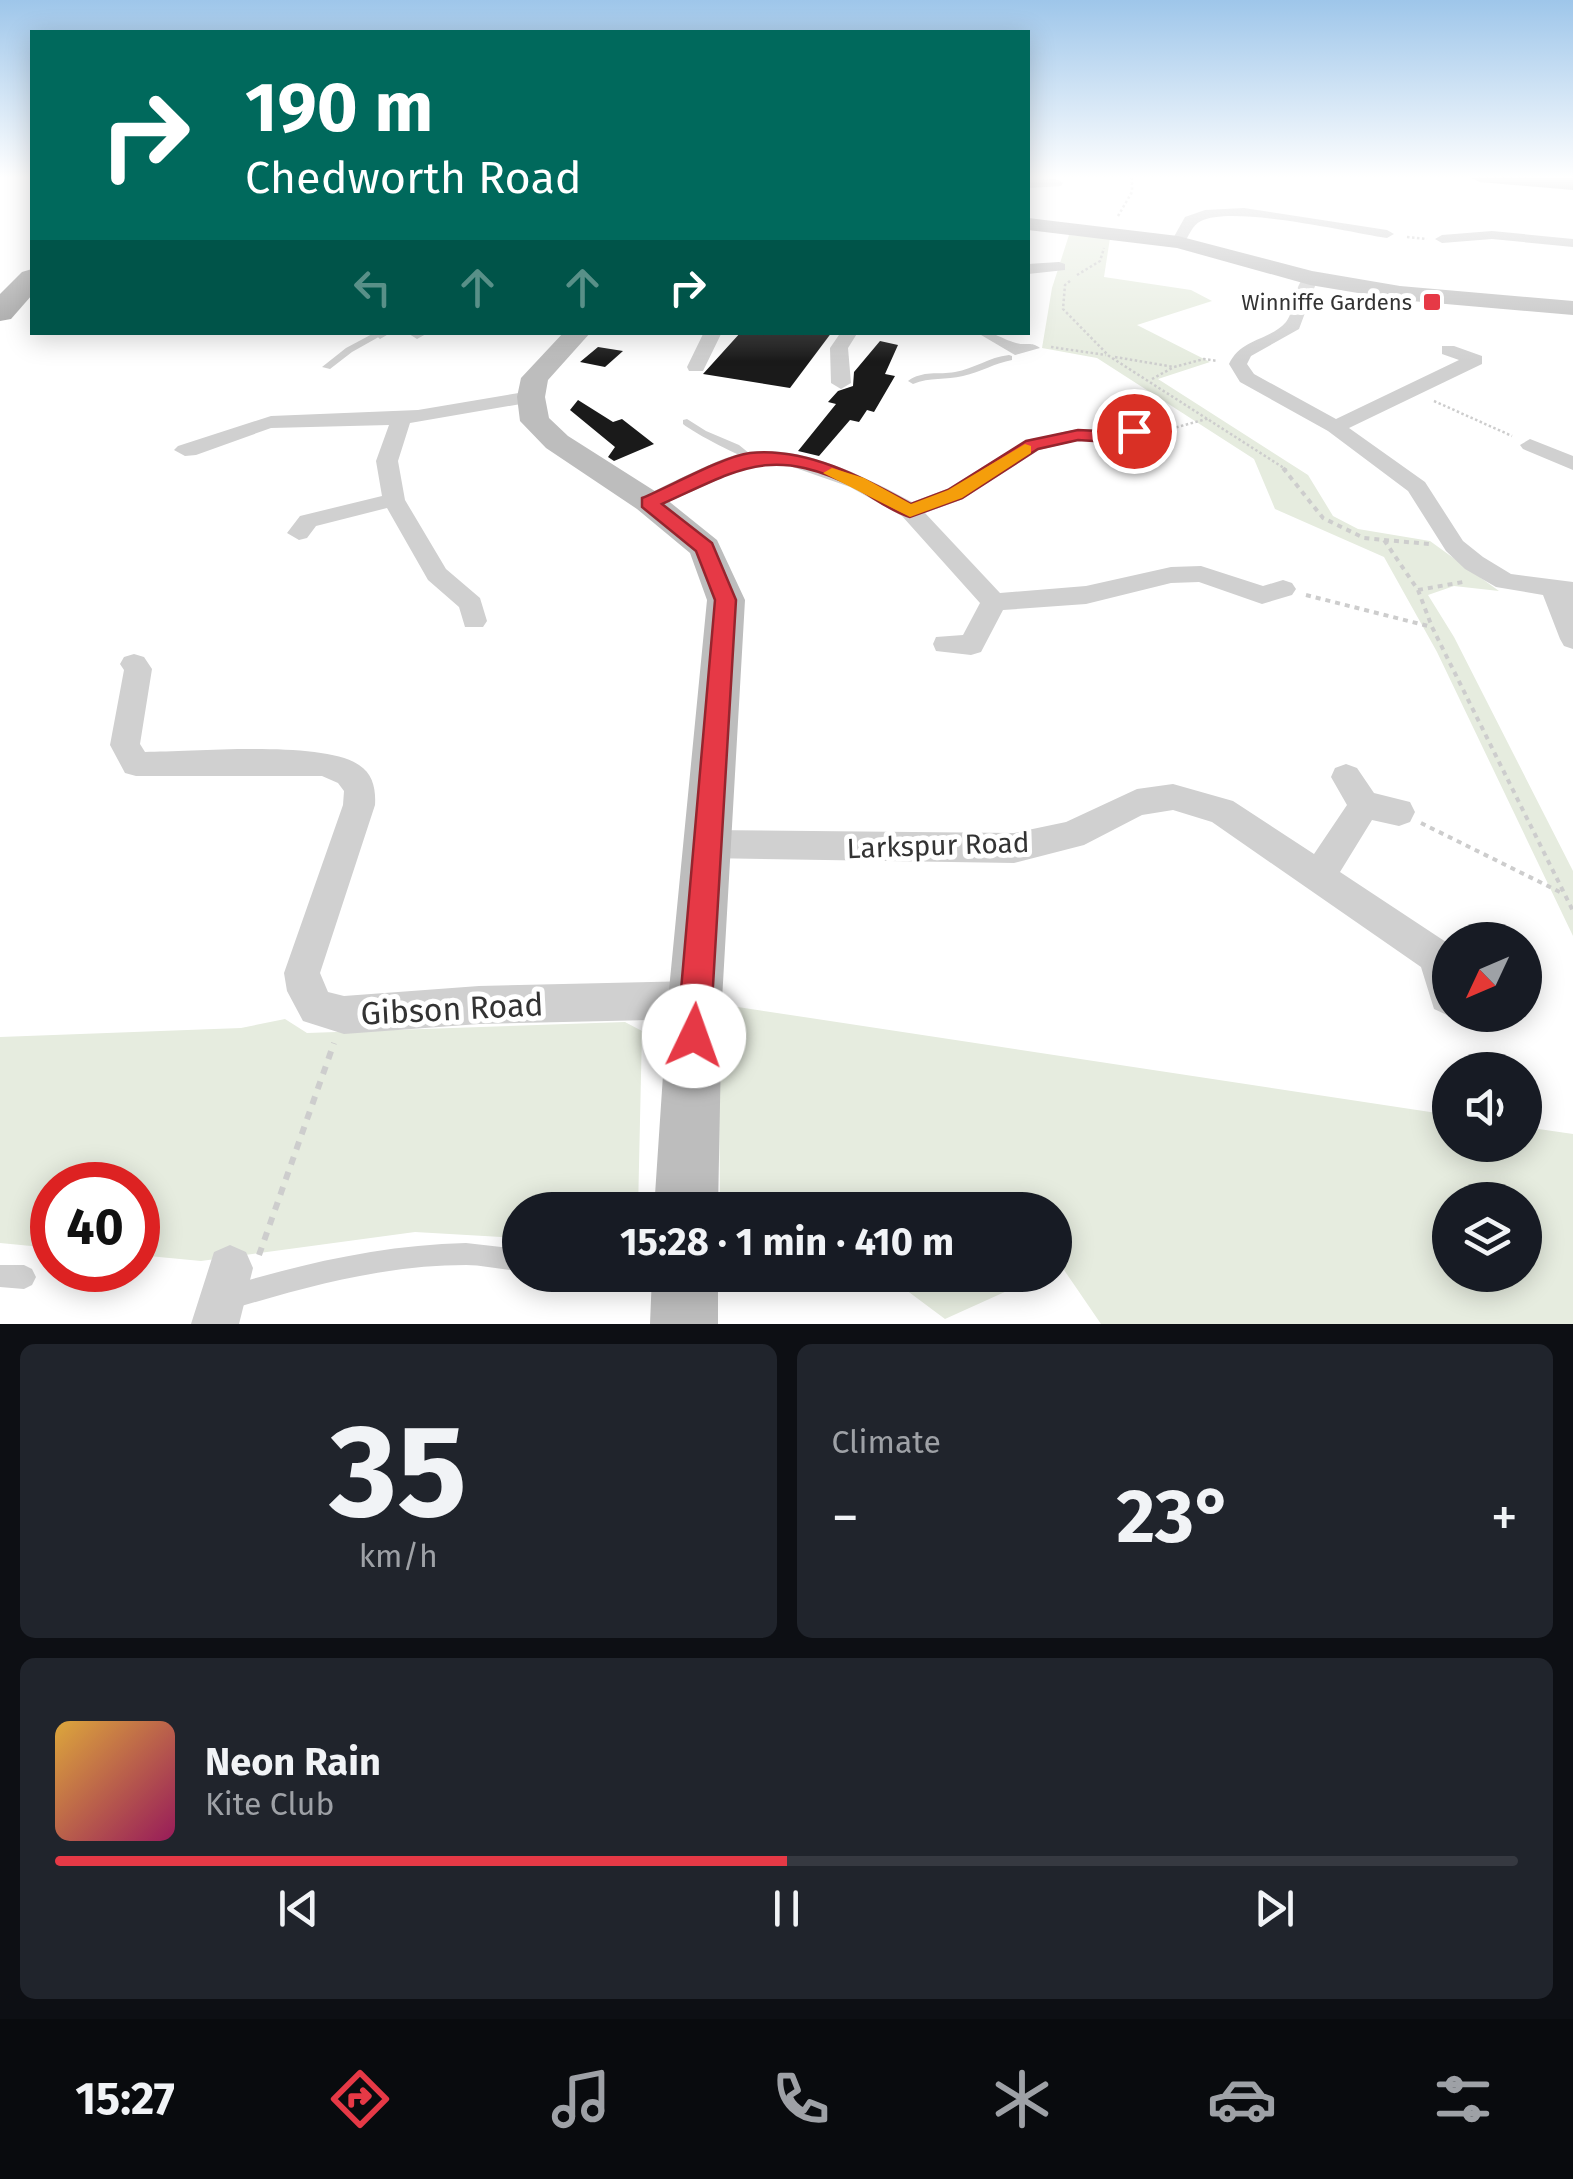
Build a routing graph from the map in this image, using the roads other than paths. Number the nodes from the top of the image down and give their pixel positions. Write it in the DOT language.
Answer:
graph roads {
  1 [pos="1149,238"];
  2 [pos="1180,238"];
  3 [pos="1520,238"];
  4 [pos="1178,242"];
  5 [pos="1573,243"];
  6 [pos="1059,268"];
  7 [pos="1031,272"];
  8 [pos="1310,278"];
  9 [pos="30,280"];
  10 [pos="1573,308"];
  11 [pos="0,312"];
  12 [pos="378,335"];
  13 [pos="576,335"];
  14 [pos="711,335"];
  15 [pos="848,335"];
  16 [pos="989,335"];
  17 [pos="680,350"];
  18 [pos="1448,350"];
  19 [pos="1018,352"];
  20 [pos="326,367"];
  21 [pos="814,370"];
  22 [pos="913,381"];
  23 [pos="531,398"];
  24 [pos="401,418"];
  25 [pos="687,422"];
  26 [pos="1335,427"];
  27 [pos="1133,439"];
  28 [pos="1530,444"];
  29 [pos="743,452"];
  30 [pos="200,453"];
  31 [pos="1573,464"];
  32 [pos="394,500"];
  33 [pos="649,502"];
  34 [pos="910,511"];
  35 [pos="301,522"];
  36 [pos="1563,590"];
  37 [pos="1271,597"];
  38 [pos="994,602"];
  39 [pos="481,606"];
  40 [pos="1573,639"];
  41 [pos="970,650"];
  42 [pos="134,664"];
  43 [pos="1346,777"];
  44 [pos="1364,805"];
  45 [pos="1399,812"];
  46 [pos="706,844"];
  47 [pos="1318,876"];
  48 [pos="1432,946"];
  49 [pos="696,1000"];
  50 [pos="687,1192"];
  51 [pos="502,1258"];
  52 [pos="684,1292"];
  53 [pos="222,1297"];
  54 [pos="684,1324"];
  1 -- 4 [label="street"];
  2 -- 4 [label="street"];
  3 -- 5 [label="street"];
  4 -- 8 [label="street"];
  6 -- 7 [label="street"];
  8 -- 10 [label="street"];
  8 -- 26 [label="street"];
  9 -- 11 [label="highway"];
  12 -- 20 [label="lane"];
  13 -- 23 [label="street"];
  14 -- 17 [label="street"];
  15 -- 21 [label="street"];
  16 -- 19 [label="street"];
  18 -- 26 [label="street"];
  19 -- 22 [label="lane"];
  23 -- 24 [label="street"];
  23 -- 33 [label="street"];
  24 -- 30 [label="street"];
  24 -- 32 [label="street"];
  25 -- 29 [label="lane"];
  26 -- 36 [label="street"];
  27 -- 34 [label="street"];
  28 -- 31 [label="street"];
  29 -- 33 [label="street"];
  29 -- 34 [label="street"];
  32 -- 35 [label="street"];
  32 -- 39 [label="street"];
  33 -- 46 [label="street"];
  34 -- 38 [label="street"];
  36 -- 40 [label="street"];
  37 -- 38 [label="street"];
  38 -- 41 [label="street"];
  42 -- 49 [label="street, Gibson Road"];
  43 -- 44 [label="street"];
  44 -- 45 [label="street"];
  44 -- 47 [label="street"];
  46 -- 47 [label="street, Larkspur Road"];
  46 -- 49 [label="street"];
  47 -- 48 [label="street, Larkspur Road"];
  49 -- 50 [label="street"];
  51 -- 53 [label="lane"];
  52 -- 54 [label="street"];
}
